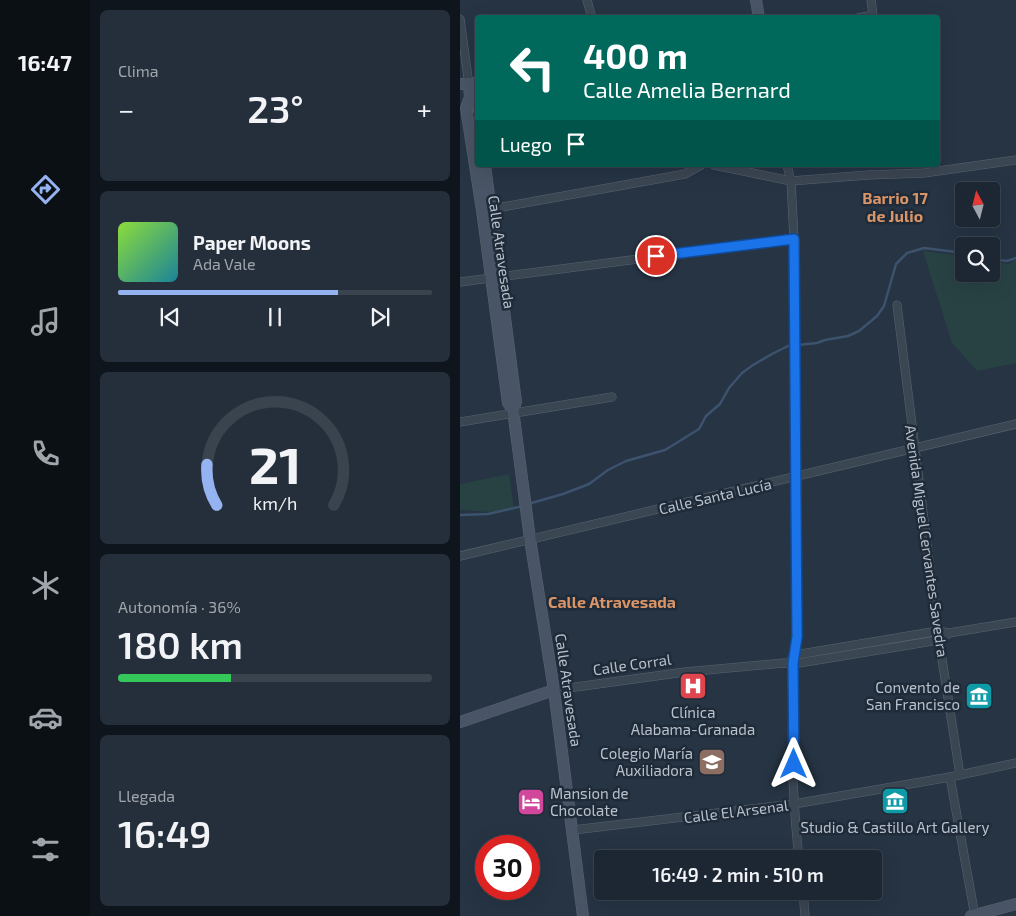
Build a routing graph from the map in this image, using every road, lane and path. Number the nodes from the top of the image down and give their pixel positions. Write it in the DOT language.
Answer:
graph roads {
  1 [pos="586,0"];
  2 [pos="756,0"];
  3 [pos="871,0"];
  4 [pos="591,15"];
  5 [pos="758,15"];
  6 [pos="873,15"];
  7 [pos="460,18"];
  8 [pos="467,88"];
  9 [pos="475,102"];
  10 [pos="475,151"];
  11 [pos="1016,160"];
  12 [pos="478,167"];
  13 [pos="485,167"];
  14 [pos="697,167"];
  15 [pos="724,167"];
  16 [pos="788,167"];
  17 [pos="866,167"];
  18 [pos="868,175"];
  19 [pos="791,181"];
  20 [pos="486,210"];
  21 [pos="794,239"];
  22 [pos="495,277"];
  23 [pos="460,282"];
  24 [pos="897,305"];
  25 [pos="612,397"];
  26 [pos="513,412"];
  27 [pos="460,422"];
  28 [pos="1016,424"];
  29 [pos="914,449"];
  30 [pos="796,477"];
  31 [pos="530,539"];
  32 [pos="460,556"];
  33 [pos="1016,622"];
  34 [pos="938,631"];
  35 [pos="949,634"];
  36 [pos="939,640"];
  37 [pos="795,655"];
  38 [pos="784,663"];
  39 [pos="793,664"];
  40 [pos="554,690"];
  41 [pos="460,722"];
  42 [pos="1016,763"];
  43 [pos="960,775"];
  44 [pos="950,778"];
  45 [pos="794,804"];
  46 [pos="573,830"];
  47 [pos="798,850"];
  48 [pos="804,900"];
  49 [pos="1016,904"];
  50 [pos="583,916"];
  51 [pos="805,916"];
  52 [pos="971,916"];
  53 [pos="975,916"];
  1 -- 4 [label="street"];
  2 -- 5 [label="street"];
  3 -- 6 [label="street"];
  7 -- 8 [label="street, Calle Atravesada"];
  8 -- 9 [label="street, Calle Atravesada"];
  8 -- 10 [label="street, Calle Atravesada"];
  11 -- 18 [label="street"];
  12 -- 20 [label="street, Calle Atravesada"];
  13 -- 20 [label="street, Calle Atravesada"];
  14 -- 20 [label="street"];
  15 -- 19 [label="street"];
  16 -- 19 [label="street"];
  17 -- 18 [label="street"];
  18 -- 19 [label="street"];
  19 -- 21 [label="street"];
  20 -- 22 [label="street, Calle Atravesada"];
  21 -- 22 [label="street"];
  21 -- 30 [label="street"];
  22 -- 23 [label="street"];
  22 -- 26 [label="street, Calle Atravesada"];
  24 -- 29 [label="street, Avenida Miguel Cervantes Savedra"];
  25 -- 26 [label="street"];
  26 -- 27 [label="street"];
  26 -- 31 [label="street, Calle Atravesada"];
  28 -- 29 [label="street, Calle Santa Lucía"];
  29 -- 30 [label="street, Calle Santa Lucía"];
  29 -- 34 [label="street, Avenida Miguel Cervantes Savedra"];
  30 -- 31 [label="street, Calle Santa Lucía"];
  30 -- 37 [label="street"];
  31 -- 32 [label="street, Calle Santa Lucía"];
  31 -- 40 [label="street, Calle Atravesada"];
  33 -- 35 [label="street, Calle Corral"];
  34 -- 35 [label="street, Calle Corral"];
  34 -- 36 [label="street, Avenida Miguel Cervantes Savedra"];
  34 -- 37 [label="street, Calle Corral"];
  35 -- 36 [label="street, Calle Corral"];
  36 -- 39 [label="street, Calle Corral"];
  36 -- 43 [label="street, Avenida Miguel Cervantes Savedra"];
  37 -- 38 [label="street, Calle Corral"];
  37 -- 39 [label="street"];
  38 -- 39 [label="street, Calle Corral"];
  38 -- 40 [label="street, Calle Corral"];
  39 -- 45 [label="street"];
  40 -- 41 [label="street, Calle Corral"];
  40 -- 46 [label="street, Calle Atravesada"];
  42 -- 43 [label="street, Calle El Arsenal"];
  43 -- 44 [label="street, Calle El Arsenal"];
  44 -- 45 [label="street, Calle El Arsenal"];
  44 -- 53 [label="street"];
  45 -- 46 [label="street, Calle El Arsenal"];
  45 -- 47 [label="street"];
  46 -- 50 [label="street, Calle Atravesada"];
  48 -- 51 [label="street"];
  49 -- 53 [label="street"];
  52 -- 53 [label="street"];
}
